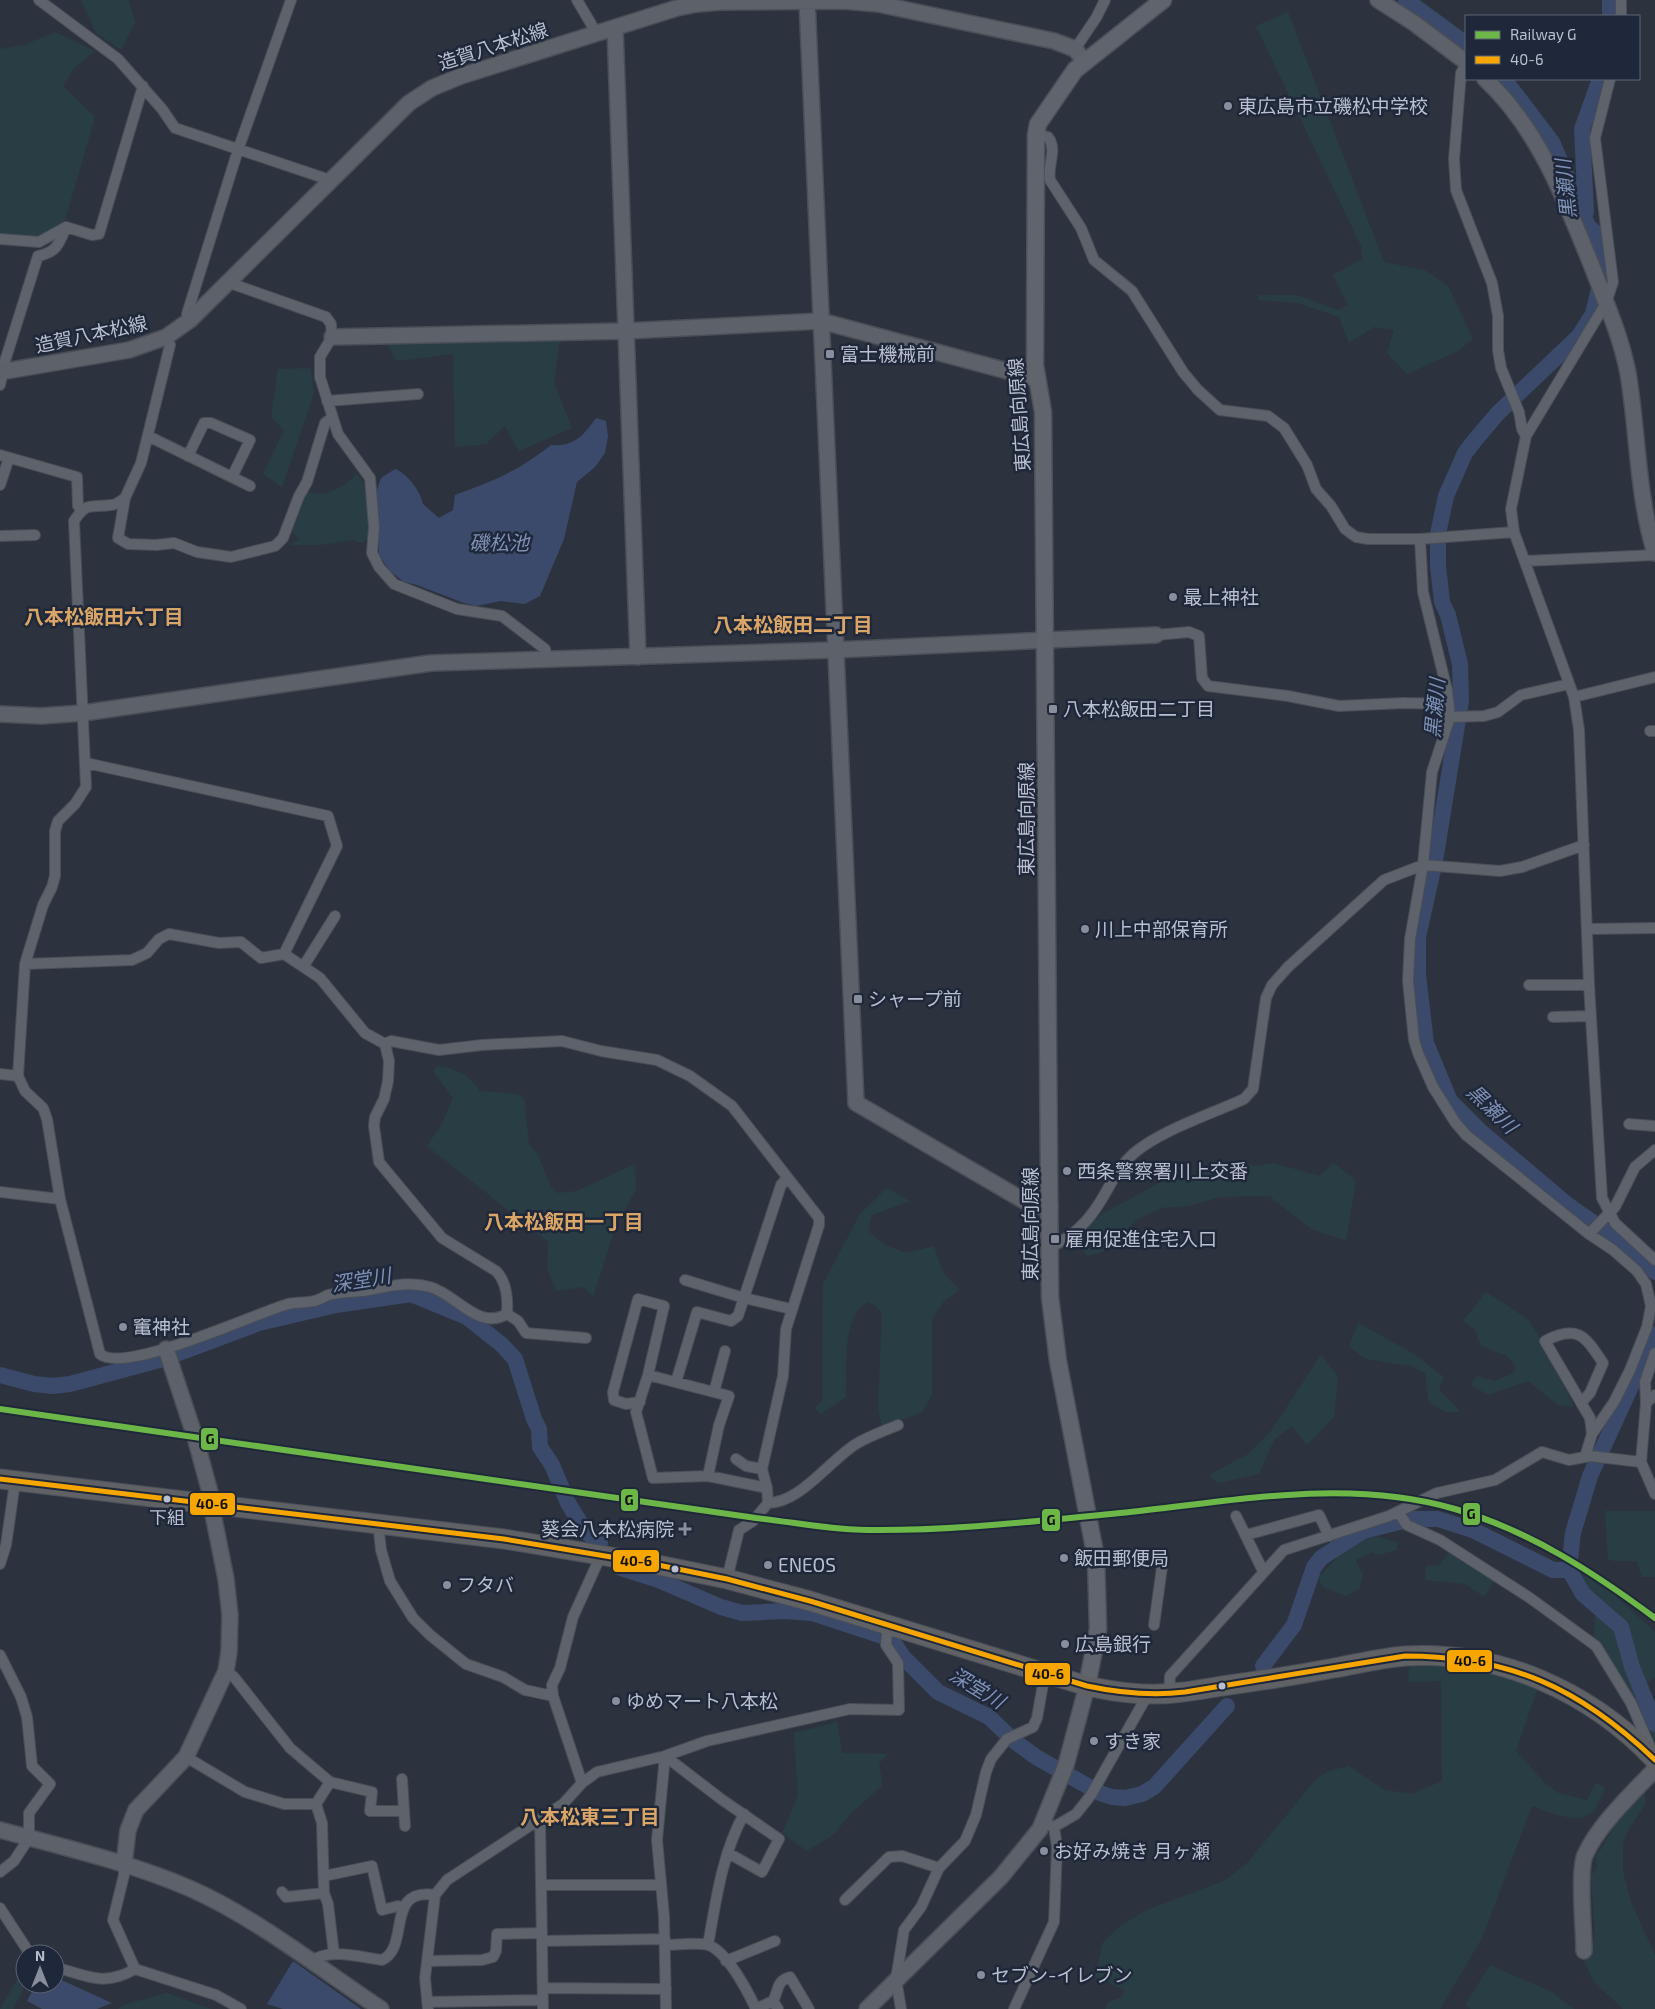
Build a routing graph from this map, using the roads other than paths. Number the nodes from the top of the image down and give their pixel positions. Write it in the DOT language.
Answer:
graph roads {
  1 [pos="39,0"];
  2 [pos="291,0"];
  3 [pos="577,0"];
  4 [pos="807,0"];
  5 [pos="1105,0"];
  6 [pos="1163,0"];
  7 [pos="1378,0"];
  8 [pos="1621,0"];
  9 [pos="1621,15"];
  10 [pos="615,28"];
  11 [pos="597,34"];
  12 [pos="1074,49"];
  13 [pos="1085,62"];
  14 [pos="1465,63"];
  15 [pos="1465,66"];
  16 [pos="1486,80"];
  17 [pos="1610,80"];
  18 [pos="143,86"];
  19 [pos="1036,135"];
  20 [pos="238,150"];
  21 [pos="330,180"];
  22 [pos="66,227"];
  23 [pos="0,239"];
  24 [pos="227,282"];
  25 [pos="1606,302"];
  26 [pos="190,320"];
  27 [pos="821,321"];
  28 [pos="626,331"];
  29 [pos="166,337"];
  30 [pos="332,337"];
  31 [pos="1,376"];
  32 [pos="1037,379"];
  33 [pos="418,394"];
  34 [pos="327,401"];
  35 [pos="332,418"];
  36 [pos="148,436"];
  37 [pos="1526,436"];
  38 [pos="5,456"];
  39 [pos="188,456"];
  40 [pos="232,477"];
  41 [pos="0,485"];
  42 [pos="250,486"];
  43 [pos="125,498"];
  44 [pos="81,510"];
  45 [pos="1514,532"];
  46 [pos="35,535"];
  47 [pos="0,536"];
  48 [pos="1423,538"];
  49 [pos="1655,554"];
  50 [pos="1525,561"];
  51 [pos="1156,635"];
  52 [pos="1045,640"];
  53 [pos="834,650"];
  54 [pos="638,657"];
  55 [pos="548,660"];
  56 [pos="1655,677"];
  57 [pos="1569,684"];
  58 [pos="1574,696"];
  59 [pos="1448,704"];
  60 [pos="83,713"];
  61 [pos="0,714"];
  62 [pos="1450,717"];
  63 [pos="86,763"];
  64 [pos="1584,845"];
  65 [pos="1423,865"];
  66 [pos="335,916"];
  67 [pos="1655,928"];
  68 [pos="1588,929"];
  69 [pos="284,954"];
  70 [pos="25,964"];
  71 [pos="303,967"];
  72 [pos="1589,985"];
  73 [pos="1529,986"];
  74 [pos="1591,1016"];
  75 [pos="1553,1017"];
  76 [pos="385,1044"];
  77 [pos="0,1074"];
  78 [pos="18,1076"];
  79 [pos="1629,1124"];
  80 [pos="1655,1126"];
  81 [pos="1655,1150"];
  82 [pos="787,1178"];
  83 [pos="0,1192"];
  84 [pos="60,1199"];
  85 [pos="1050,1206"];
  86 [pos="1606,1216"];
  87 [pos="1590,1232"];
  88 [pos="1050,1248"];
  89 [pos="1655,1260"];
  90 [pos="685,1280"];
  91 [pos="744,1298"];
  92 [pos="791,1309"];
  93 [pos="507,1314"];
  94 [pos="586,1338"];
  95 [pos="725,1351"];
  96 [pos="1655,1353"];
  97 [pos="168,1354"];
  98 [pos="648,1376"];
  99 [pos="676,1382"];
  100 [pos="714,1392"];
  101 [pos="1655,1394"];
  102 [pos="640,1402"];
  103 [pos="1581,1403"];
  104 [pos="1646,1403"];
  105 [pos="898,1425"];
  106 [pos="1592,1434"];
  107 [pos="1588,1456"];
  108 [pos="736,1459"];
  109 [pos="1641,1462"];
  110 [pos="762,1469"];
  111 [pos="708,1476"];
  112 [pos="8,1480"];
  113 [pos="767,1488"];
  114 [pos="1655,1494"];
  115 [pos="768,1503"];
  116 [pos="211,1504"];
  117 [pos="1236,1516"];
  118 [pos="1402,1518"];
  119 [pos="378,1523"];
  120 [pos="1246,1535"];
  121 [pos="1329,1536"];
  122 [pos="602,1555"];
  123 [pos="1096,1558"];
  124 [pos="0,1564"];
  125 [pos="1263,1571"];
  126 [pos="727,1578"];
  127 [pos="1154,1625"];
  128 [pos="887,1632"];
  129 [pos="0,1655"];
  130 [pos="226,1671"];
  131 [pos="1045,1673"];
  132 [pos="1087,1686"];
  133 [pos="1169,1693"];
  134 [pos="1148,1694"];
  135 [pos="553,1696"];
  136 [pos="665,1756"];
  137 [pos="1651,1756"];
  138 [pos="186,1757"];
  139 [pos="1655,1769"];
  140 [pos="402,1780"];
  141 [pos="330,1782"];
  142 [pos="582,1783"];
  143 [pos="316,1804"];
  144 [pos="404,1812"];
  145 [pos="744,1814"];
  146 [pos="540,1819"];
  147 [pos="1049,1824"];
  148 [pos="405,1826"];
  149 [pos="0,1830"];
  150 [pos="29,1838"];
  151 [pos="728,1853"];
  152 [pos="124,1864"];
  153 [pos="940,1868"];
  154 [pos="0,1872"];
  155 [pos="324,1876"];
  156 [pos="541,1885"];
  157 [pos="660,1885"];
  158 [pos="282,1892"];
  159 [pos="324,1893"];
  160 [pos="435,1895"];
  161 [pos="845,1900"];
  162 [pos="0,1908"];
  163 [pos="402,1908"];
  164 [pos="541,1937"];
  165 [pos="775,1941"];
  166 [pos="665,1942"];
  167 [pos="23,1944"];
  168 [pos="708,1945"];
  169 [pos="1584,1951"];
  170 [pos="334,1954"];
  171 [pos="428,1961"];
  172 [pos="726,1961"];
  173 [pos="310,1962"];
  174 [pos="65,1969"];
  175 [pos="135,1969"];
  176 [pos="896,1979"];
  177 [pos="543,1988"];
  178 [pos="666,1989"];
  179 [pos="543,2004"];
  180 [pos="428,2005"];
  181 [pos="775,2005"];
  182 [pos="241,2009"];
  183 [pos="381,2009"];
  184 [pos="666,2009"];
  185 [pos="756,2009"];
  186 [pos="809,2009"];
  187 [pos="867,2009"];
  188 [pos="901,2009"];
  189 [pos="1014,2009"];
  1 -- 18 [label="street"];
  2 -- 20 [label="street"];
  3 -- 11 [label="street"];
  4 -- 10 [label="street, 造賀八本松線"];
  4 -- 12 [label="street, 造賀八本松線"];
  4 -- 27 [label="street"];
  5 -- 12 [label="street"];
  6 -- 13 [label="main road, 東広島向原線"];
  7 -- 14 [label="street"];
  8 -- 9 [label="street"];
  10 -- 11 [label="street, 造賀八本松線"];
  10 -- 28 [label="street"];
  11 -- 21 [label="street, 造賀八本松線"];
  12 -- 13 [label="street, 造賀八本松線"];
  13 -- 19 [label="main road, 東広島向原線"];
  15 -- 37 [label="street"];
  16 -- 25 [label="street"];
  17 -- 25 [label="street"];
  18 -- 20 [label="street"];
  18 -- 22 [label="street"];
  19 -- 32 [label="main road, 東広島向原線"];
  19 -- 48 [label="street"];
  20 -- 21 [label="street"];
  20 -- 26 [label="street"];
  21 -- 24 [label="street, 造賀八本松線"];
  22 -- 23 [label="street"];
  22 -- 31 [label="street"];
  24 -- 26 [label="street, 造賀八本松線"];
  24 -- 30 [label="street"];
  25 -- 37 [label="street"];
  25 -- 49 [label="street"];
  26 -- 29 [label="street, 造賀八本松線"];
  27 -- 28 [label="street"];
  27 -- 32 [label="street"];
  27 -- 53 [label="street"];
  28 -- 30 [label="street"];
  28 -- 54 [label="street"];
  29 -- 31 [label="street, 造賀八本松線"];
  29 -- 36 [label="street"];
  30 -- 34 [label="street"];
  32 -- 52 [label="main road, 東広島向原線"];
  33 -- 34 [label="street"];
  34 -- 35 [label="street"];
  35 -- 43 [label="street"];
  35 -- 55 [label="street"];
  36 -- 39 [label="street"];
  36 -- 43 [label="street"];
  37 -- 45 [label="street"];
  38 -- 41 [label="street"];
  38 -- 44 [label="street"];
  39 -- 40 [label="street"];
  39 -- 40 [label="street"];
  40 -- 42 [label="street"];
  43 -- 44 [label="street"];
  44 -- 60 [label="street"];
  45 -- 48 [label="street"];
  45 -- 50 [label="street"];
  46 -- 47 [label="street"];
  48 -- 59 [label="street"];
  49 -- 50 [label="street"];
  50 -- 57 [label="street"];
  51 -- 52 [label="street"];
  51 -- 59 [label="street"];
  52 -- 53 [label="street"];
  52 -- 85 [label="main road, 東広島向原線"];
  53 -- 54 [label="street"];
  53 -- 85 [label="street"];
  54 -- 55 [label="street"];
  55 -- 60 [label="street"];
  56 -- 58 [label="street"];
  57 -- 58 [label="street"];
  57 -- 62 [label="street"];
  58 -- 64 [label="street"];
  59 -- 62 [label="street"];
  60 -- 61 [label="street"];
  60 -- 63 [label="street"];
  62 -- 65 [label="street"];
  63 -- 69 [label="street"];
  63 -- 70 [label="street"];
  64 -- 65 [label="street"];
  64 -- 68 [label="street"];
  65 -- 87 [label="street"];
  65 -- 88 [label="street"];
  66 -- 71 [label="street"];
  67 -- 68 [label="street"];
  68 -- 72 [label="street"];
  69 -- 70 [label="street"];
  69 -- 71 [label="street"];
  70 -- 78 [label="street"];
  71 -- 76 [label="street"];
  72 -- 73 [label="street"];
  72 -- 74 [label="street"];
  74 -- 75 [label="street"];
  74 -- 86 [label="street"];
  76 -- 82 [label="street"];
  76 -- 93 [label="street"];
  77 -- 78 [label="street"];
  78 -- 84 [label="street"];
  79 -- 80 [label="street"];
  81 -- 86 [label="street"];
  82 -- 91 [label="street"];
  82 -- 92 [label="street"];
  83 -- 84 [label="street"];
  84 -- 97 [label="street"];
  85 -- 88 [label="main road, 東広島向原線"];
  86 -- 87 [label="street"];
  86 -- 89 [label="street"];
  87 -- 106 [label="street"];
  88 -- 123 [label="main road, 東広島向原線"];
  90 -- 91 [label="street"];
  91 -- 92 [label="street"];
  91 -- 99 [label="street"];
  92 -- 110 [label="street"];
  93 -- 94 [label="street"];
  93 -- 97 [label="street"];
  95 -- 100 [label="street"];
  96 -- 104 [label="street"];
  97 -- 116 [label="street"];
  98 -- 99 [label="street"];
  98 -- 102 [label="street"];
  98 -- 102 [label="street"];
  99 -- 100 [label="street"];
  100 -- 111 [label="street"];
  101 -- 104 [label="street"];
  102 -- 111 [label="street"];
  103 -- 103 [label="street"];
  103 -- 106 [label="street"];
  104 -- 109 [label="street"];
  105 -- 115 [label="street"];
  106 -- 107 [label="street"];
  107 -- 109 [label="street"];
  107 -- 118 [label="street"];
  108 -- 110 [label="street"];
  109 -- 114 [label="street"];
  110 -- 113 [label="street"];
  111 -- 113 [label="street"];
  112 -- 116 [label="highway"];
  112 -- 124 [label="street"];
  113 -- 115 [label="street"];
  115 -- 126 [label="street"];
  116 -- 119 [label="highway"];
  116 -- 130 [label="street"];
  117 -- 120 [label="street"];
  118 -- 121 [label="street"];
  118 -- 137 [label="street"];
  119 -- 122 [label="highway"];
  119 -- 135 [label="street"];
  120 -- 121 [label="street"];
  120 -- 125 [label="street"];
  121 -- 125 [label="street"];
  122 -- 126 [label="highway"];
  122 -- 135 [label="street"];
  123 -- 127 [label="street"];
  123 -- 132 [label="main road, 東広島向原線"];
  125 -- 133 [label="street"];
  126 -- 128 [label="highway"];
  128 -- 131 [label="highway"];
  128 -- 136 [label="street"];
  129 -- 150 [label="street"];
  130 -- 138 [label="street"];
  130 -- 141 [label="street"];
  131 -- 132 [label="highway"];
  131 -- 153 [label="street"];
  132 -- 134 [label="highway"];
  132 -- 147 [label="street"];
  133 -- 134 [label="highway"];
  133 -- 137 [label="highway"];
  134 -- 147 [label="street"];
  135 -- 142 [label="street"];
  136 -- 142 [label="street"];
  136 -- 145 [label="street"];
  136 -- 157 [label="street"];
  138 -- 143 [label="street"];
  138 -- 152 [label="street"];
  139 -- 169 [label="street"];
  140 -- 144 [label="street"];
  141 -- 143 [label="street"];
  141 -- 144 [label="street"];
  142 -- 146 [label="street"];
  143 -- 155 [label="street"];
  144 -- 148 [label="street"];
  145 -- 151 [label="street"];
  145 -- 151 [label="street"];
  146 -- 156 [label="street"];
  146 -- 160 [label="street"];
  147 -- 176 [label="street"];
  147 -- 189 [label="street"];
  149 -- 150 [label="street"];
  150 -- 152 [label="street"];
  150 -- 154 [label="street"];
  151 -- 168 [label="street"];
  152 -- 173 [label="street"];
  152 -- 175 [label="street"];
  153 -- 161 [label="street"];
  153 -- 176 [label="street"];
  155 -- 159 [label="street"];
  155 -- 163 [label="street"];
  156 -- 157 [label="street"];
  156 -- 164 [label="street"];
  157 -- 166 [label="street"];
  158 -- 159 [label="street"];
  159 -- 170 [label="street"];
  160 -- 163 [label="street"];
  160 -- 171 [label="street"];
  162 -- 167 [label="street"];
  163 -- 170 [label="street"];
  164 -- 166 [label="street"];
  164 -- 171 [label="street"];
  164 -- 177 [label="street"];
  165 -- 172 [label="street"];
  166 -- 168 [label="street"];
  166 -- 178 [label="street"];
  168 -- 172 [label="street"];
  170 -- 173 [label="street"];
  171 -- 180 [label="street"];
  172 -- 185 [label="street"];
  173 -- 183 [label="street"];
  174 -- 175 [label="street"];
  175 -- 182 [label="street"];
  176 -- 187 [label="street"];
  176 -- 188 [label="street"];
  177 -- 178 [label="street"];
  177 -- 179 [label="street"];
  178 -- 184 [label="street"];
  179 -- 180 [label="street"];
  181 -- 185 [label="street"];
  181 -- 186 [label="street"];
}
